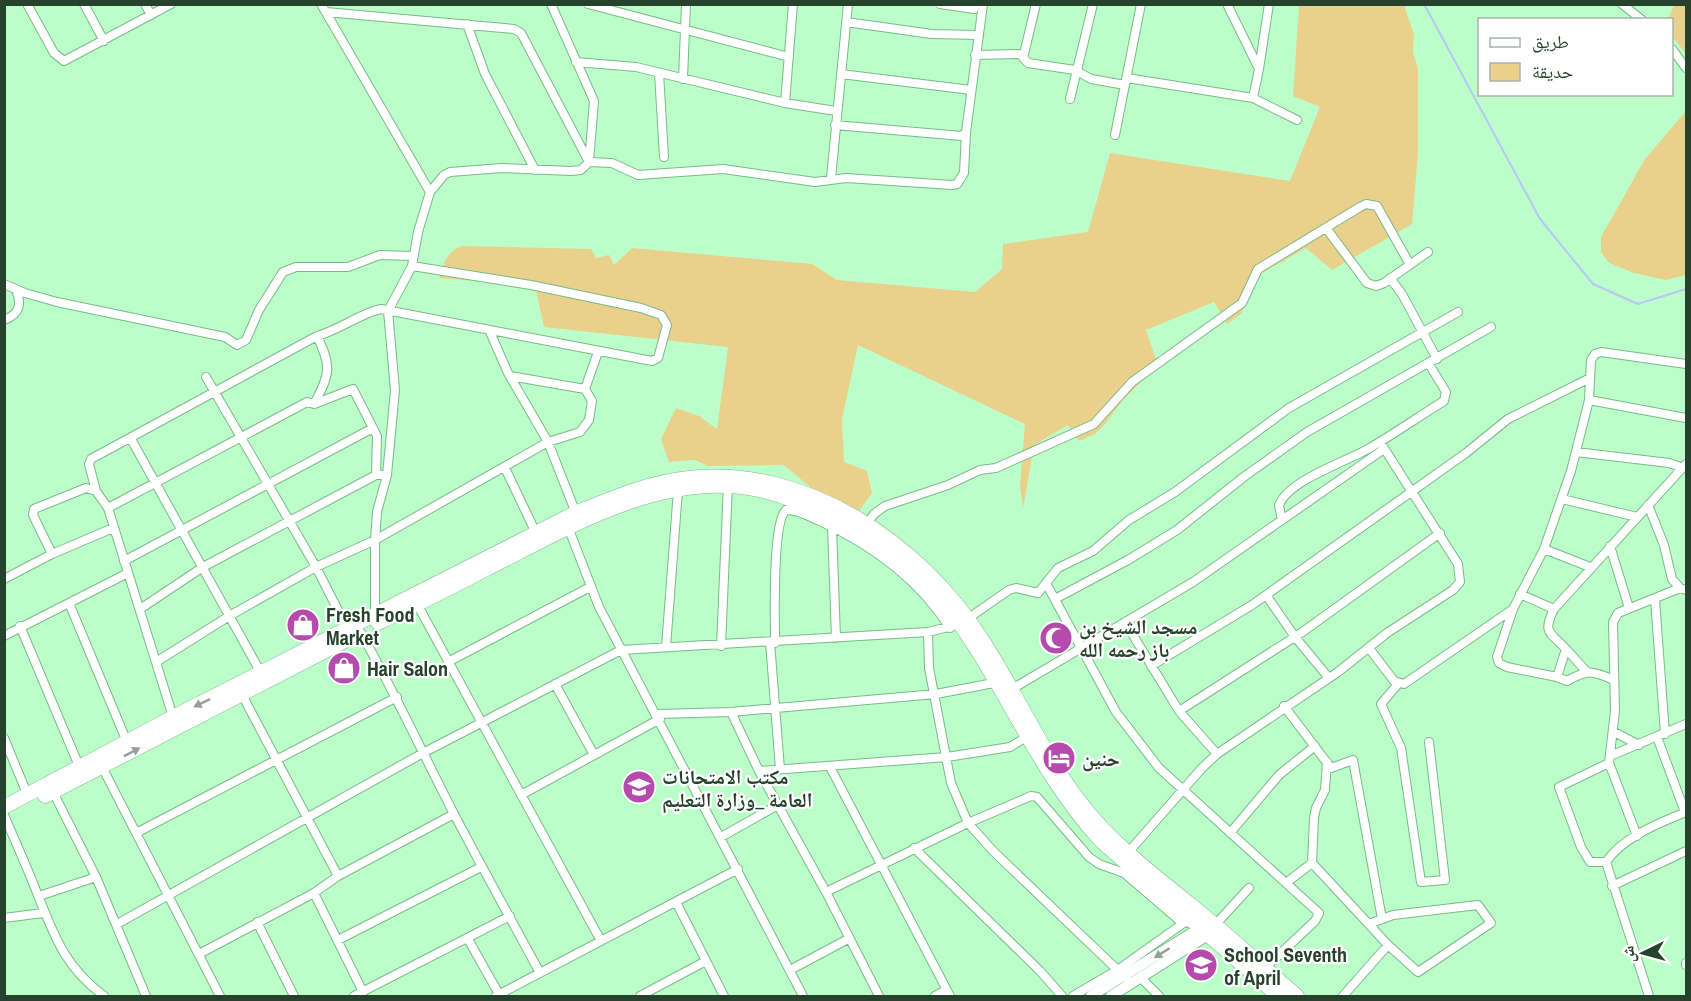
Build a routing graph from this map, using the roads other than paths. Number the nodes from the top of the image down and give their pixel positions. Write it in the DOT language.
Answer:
graph roads {
  1 [pos="27,4"];
  2 [pos="84,4"];
  3 [pos="145,4"];
  4 [pos="171,4"];
  5 [pos="551,4"];
  6 [pos="588,4"];
  7 [pos="794,4"];
  8 [pos="848,4"];
  9 [pos="940,4"];
  10 [pos="975,4"];
  11 [pos="983,4"];
  12 [pos="1036,4"];
  13 [pos="1093,4"];
  14 [pos="1141,4"];
  15 [pos="1227,4"];
  16 [pos="1269,4"];
  17 [pos="1622,4"];
  18 [pos="684,6"];
  19 [pos="324,8"];
  20 [pos="151,15"];
  21 [pos="1640,18"];
  22 [pos="846,22"];
  23 [pos="467,24"];
  24 [pos="685,31"];
  25 [pos="978,35"];
  26 [pos="104,41"];
  27 [pos="1673,52"];
  28 [pos="975,55"];
  29 [pos="1021,55"];
  30 [pos="789,57"];
  31 [pos="576,62"];
  32 [pos="1686,68"];
  33 [pos="1259,69"];
  34 [pos="1075,70"];
  35 [pos="659,73"];
  36 [pos="841,74"];
  37 [pos="683,80"];
  38 [pos="1126,81"];
  39 [pos="971,90"];
  40 [pos="1253,98"];
  41 [pos="1070,99"];
  42 [pos="785,103"];
  43 [pos="836,111"];
  44 [pos="1297,120"];
  45 [pos="835,125"];
  46 [pos="966,132"];
  47 [pos="1115,135"];
  48 [pos="664,157"];
  49 [pos="589,162"];
  50 [pos="535,170"];
  51 [pos="831,178"];
  52 [pos="430,192"];
  53 [pos="1326,228"];
  54 [pos="1428,252"];
  55 [pos="413,256"];
  56 [pos="1409,263"];
  57 [pos="412,266"];
  58 [pos="1390,278"];
  59 [pos="4,284"];
  60 [pos="16,290"];
  61 [pos="388,311"];
  62 [pos="1458,312"];
  63 [pos="4,320"];
  64 [pos="1491,327"];
  65 [pos="490,332"];
  66 [pos="1423,334"];
  67 [pos="317,336"];
  68 [pos="598,352"];
  69 [pos="1433,362"];
  70 [pos="1686,364"];
  71 [pos="510,376"];
  72 [pos="206,377"];
  73 [pos="1590,378"];
  74 [pos="585,389"];
  75 [pos="215,394"];
  76 [pos="1589,400"];
  77 [pos="314,404"];
  78 [pos="1686,418"];
  79 [pos="373,428"];
  80 [pos="240,436"];
  81 [pos="131,439"];
  82 [pos="548,442"];
  83 [pos="1382,445"];
  84 [pos="1576,452"];
  85 [pos="1685,466"];
  86 [pos="505,468"];
  87 [pos="376,475"];
  88 [pos="387,475"];
  89 [pos="729,482"];
  90 [pos="156,484"];
  91 [pos="266,484"];
  92 [pos="678,490"];
  93 [pos="1413,490"];
  94 [pos="96,491"];
  95 [pos="1562,499"];
  96 [pos="1648,505"];
  97 [pos="108,508"];
  98 [pos="1637,517"];
  99 [pos="834,518"];
  100 [pos="1282,520"];
  101 [pos="288,521"];
  102 [pos="574,521"];
  103 [pos="113,528"];
  104 [pos="863,529"];
  105 [pos="183,530"];
  106 [pos="535,531"];
  107 [pos="1440,533"];
  108 [pos="375,540"];
  109 [pos="1610,546"];
  110 [pos="1544,549"];
  111 [pos="52,554"];
  112 [pos="124,561"];
  113 [pos="203,567"];
  114 [pos="316,567"];
  115 [pos="1590,567"];
  116 [pos="128,573"];
  117 [pos="4,579"];
  118 [pos="1047,585"];
  119 [pos="590,587"];
  120 [pos="1683,589"];
  121 [pos="1520,594"];
  122 [pos="1266,595"];
  123 [pos="1055,599"];
  124 [pos="1655,600"];
  125 [pos="69,603"];
  126 [pos="417,604"];
  127 [pos="1629,608"];
  128 [pos="140,609"];
  129 [pos="1513,609"];
  130 [pos="1554,609"];
  131 [pos="231,615"];
  132 [pos="374,620"];
  133 [pos="1125,622"];
  134 [pos="959,623"];
  135 [pos="20,626"];
  136 [pos="928,632"];
  137 [pos="353,633"];
  138 [pos="4,636"];
  139 [pos="1295,637"];
  140 [pos="836,638"];
  141 [pos="773,642"];
  142 [pos="721,646"];
  143 [pos="666,647"];
  144 [pos="1082,647"];
  145 [pos="1369,648"];
  146 [pos="621,650"];
  147 [pos="1566,650"];
  148 [pos="156,662"];
  149 [pos="448,662"];
  150 [pos="1151,666"];
  151 [pos="1586,671"];
  152 [pos="261,673"];
  153 [pos="1557,677"];
  154 [pos="1329,678"];
  155 [pos="1614,680"];
  156 [pos="555,684"];
  157 [pos="1398,684"];
  158 [pos="1006,686"];
  159 [pos="240,690"];
  160 [pos="936,694"];
  161 [pos="397,697"];
  162 [pos="1284,706"];
  163 [pos="774,707"];
  164 [pos="1179,711"];
  165 [pos="731,712"];
  166 [pos="173,717"];
  167 [pos="658,717"];
  168 [pos="482,723"];
  169 [pos="1686,724"];
  170 [pos="1614,732"];
  171 [pos="1028,736"];
  172 [pos="1661,736"];
  173 [pos="4,738"];
  174 [pos="127,742"];
  175 [pos="1429,742"];
  176 [pos="1639,745"];
  177 [pos="1315,746"];
  178 [pos="423,753"];
  179 [pos="1217,754"];
  180 [pos="594,755"];
  181 [pos="947,757"];
  182 [pos="278,759"];
  183 [pos="1610,760"];
  184 [pos="100,762"];
  185 [pos="1327,762"];
  186 [pos="79,766"];
  187 [pos="830,767"];
  188 [pos="780,769"];
  189 [pos="759,771"];
  190 [pos="1184,791"];
  191 [pos="53,792"];
  192 [pos="521,795"];
  193 [pos="28,796"];
  194 [pos="778,805"];
  195 [pos="4,807"];
  196 [pos="1685,812"];
  197 [pos="454,814"];
  198 [pos="5,816"];
  199 [pos="309,818"];
  200 [pos="968,823"];
  201 [pos="136,833"];
  202 [pos="1230,833"];
  203 [pos="1637,836"];
  204 [pos="721,837"];
  205 [pos="914,848"];
  206 [pos="1686,851"];
  207 [pos="1126,856"];
  208 [pos="1606,862"];
  209 [pos="1312,863"];
  210 [pos="883,864"];
  211 [pos="482,867"];
  212 [pos="738,869"];
  213 [pos="338,876"];
  214 [pos="96,877"];
  215 [pos="1286,883"];
  216 [pos="1612,886"];
  217 [pos="1249,888"];
  218 [pos="826,892"];
  219 [pos="168,894"];
  220 [pos="314,894"];
  221 [pos="39,896"];
  222 [pos="676,902"];
  223 [pos="43,913"];
  224 [pos="510,916"];
  225 [pos="4,918"];
  226 [pos="1382,919"];
  227 [pos="257,922"];
  228 [pos="117,924"];
  229 [pos="1369,924"];
  230 [pos="1205,925"];
  231 [pos="468,939"];
  232 [pos="848,939"];
  233 [pos="338,940"];
  234 [pos="601,941"];
  235 [pos="1388,945"];
  236 [pos="199,954"];
  237 [pos="706,962"];
  238 [pos="1265,968"];
  239 [pos="790,970"];
  240 [pos="540,973"];
  241 [pos="1129,977"];
  242 [pos="363,992"];
  243 [pos="948,993"];
  244 [pos="652,994"];
  245 [pos="104,996"];
  246 [pos="146,996"];
  247 [pos="220,996"];
  248 [pos="294,996"];
  249 [pos="354,996"];
  250 [pos="498,996"];
  251 [pos="640,996"];
  252 [pos="724,996"];
  253 [pos="803,996"];
  254 [pos="879,996"];
  255 [pos="935,996"];
  256 [pos="1062,996"];
  257 [pos="1073,996"];
  258 [pos="1091,996"];
  259 [pos="1111,996"];
  260 [pos="1159,996"];
  261 [pos="1278,996"];
  262 [pos="1297,996"];
  263 [pos="1343,996"];
  264 [pos="1649,996"];
  1 -- 26 [label="street"];
  2 -- 26 [label="street"];
  3 -- 20 [label="street"];
  4 -- 20 [label="street"];
  5 -- 31 [label="street"];
  6 -- 24 [label="street"];
  7 -- 30 [label="street"];
  8 -- 22 [label="street"];
  9 -- 10 [label="street"];
  11 -- 25 [label="street"];
  12 -- 29 [label="street"];
  13 -- 34 [label="street"];
  14 -- 38 [label="street"];
  15 -- 33 [label="street"];
  16 -- 33 [label="street"];
  17 -- 21 [label="street"];
  18 -- 24 [label="street"];
  19 -- 23 [label="street"];
  19 -- 52 [label="street"];
  20 -- 26 [label="street"];
  22 -- 25 [label="street"];
  22 -- 36 [label="street"];
  23 -- 49 [label="street"];
  23 -- 50 [label="street"];
  24 -- 30 [label="street"];
  24 -- 37 [label="street"];
  25 -- 28 [label="street"];
  27 -- 32 [label="street"];
  28 -- 29 [label="street"];
  28 -- 39 [label="street"];
  29 -- 34 [label="street"];
  30 -- 42 [label="street"];
  31 -- 35 [label="street"];
  31 -- 49 [label="street"];
  33 -- 40 [label="street"];
  34 -- 38 [label="street"];
  34 -- 41 [label="street"];
  35 -- 37 [label="street"];
  35 -- 48 [label="street"];
  36 -- 39 [label="street"];
  36 -- 43 [label="street"];
  37 -- 42 [label="street"];
  38 -- 40 [label="street"];
  38 -- 47 [label="street"];
  39 -- 46 [label="street"];
  40 -- 44 [label="street"];
  42 -- 43 [label="street"];
  43 -- 45 [label="street"];
  45 -- 46 [label="street"];
  45 -- 51 [label="street"];
  46 -- 51 [label="street"];
  49 -- 50 [label="street"];
  49 -- 51 [label="street"];
  50 -- 52 [label="street"];
  52 -- 55 [label="street"];
  53 -- 56 [label="street"];
  53 -- 58 [label="street"];
  53 -- 104 [label="street"];
  54 -- 56 [label="street"];
  55 -- 57 [label="street"];
  55 -- 60 [label="street"];
  56 -- 58 [label="street"];
  57 -- 61 [label="street"];
  57 -- 68 [label="street"];
  58 -- 66 [label="street"];
  59 -- 60 [label="street"];
  60 -- 63 [label="street"];
  61 -- 65 [label="street"];
  61 -- 67 [label="street"];
  61 -- 88 [label="street"];
  62 -- 66 [label="street"];
  64 -- 69 [label="street"];
  65 -- 68 [label="street"];
  65 -- 71 [label="street"];
  66 -- 69 [label="street"];
  66 -- 118 [label="street"];
  67 -- 75 [label="street"];
  67 -- 77 [label="street"];
  68 -- 74 [label="street"];
  69 -- 83 [label="street"];
  69 -- 123 [label="street"];
  70 -- 73 [label="street"];
  71 -- 74 [label="street"];
  71 -- 82 [label="street"];
  72 -- 75 [label="street"];
  73 -- 76 [label="street"];
  73 -- 93 [label="street"];
  74 -- 82 [label="street"];
  75 -- 80 [label="street"];
  75 -- 81 [label="street"];
  76 -- 78 [label="street"];
  76 -- 84 [label="street"];
  77 -- 79 [label="street"];
  77 -- 80 [label="street"];
  79 -- 87 [label="street"];
  79 -- 91 [label="street"];
  80 -- 90 [label="street"];
  80 -- 91 [label="street"];
  81 -- 90 [label="street"];
  81 -- 94 [label="street"];
  82 -- 86 [label="street"];
  82 -- 102 [label="street"];
  83 -- 93 [label="street"];
  83 -- 100 [label="street"];
  83 -- 100 [label="street"];
  84 -- 85 [label="street"];
  84 -- 95 [label="street"];
  85 -- 96 [label="street"];
  86 -- 106 [label="street"];
  86 -- 108 [label="street"];
  87 -- 88 [label="street"];
  87 -- 101 [label="street"];
  88 -- 108 [label="street"];
  89 -- 92 [label="main road"];
  89 -- 99 [label="main road"];
  89 -- 102 [label="main road"];
  89 -- 142 [label="street"];
  90 -- 97 [label="street"];
  90 -- 105 [label="street"];
  91 -- 101 [label="street"];
  91 -- 105 [label="street"];
  92 -- 102 [label="main road"];
  92 -- 143 [label="street"];
  93 -- 107 [label="street"];
  93 -- 122 [label="street"];
  94 -- 97 [label="street"];
  94 -- 111 [label="street"];
  95 -- 98 [label="street"];
  95 -- 110 [label="street"];
  96 -- 98 [label="street"];
  96 -- 120 [label="street"];
  97 -- 103 [label="street"];
  98 -- 109 [label="street"];
  99 -- 104 [label="main road"];
  99 -- 134 [label="street"];
  99 -- 140 [label="street"];
  99 -- 141 [label="street"];
  100 -- 133 [label="street"];
  101 -- 113 [label="street"];
  101 -- 114 [label="street"];
  102 -- 106 [label="main road"];
  102 -- 119 [label="street"];
  102 -- 126 [label="main road"];
  103 -- 111 [label="street"];
  103 -- 112 [label="street"];
  104 -- 134 [label="main road"];
  105 -- 112 [label="street"];
  105 -- 113 [label="street"];
  106 -- 132 [label="main road"];
  107 -- 139 [label="street"];
  107 -- 145 [label="street"];
  108 -- 114 [label="street"];
  108 -- 132 [label="street"];
  109 -- 115 [label="street"];
  109 -- 127 [label="street"];
  110 -- 115 [label="street"];
  110 -- 121 [label="street"];
  111 -- 117 [label="street"];
  112 -- 116 [label="street"];
  113 -- 128 [label="street"];
  113 -- 131 [label="street"];
  114 -- 131 [label="street"];
  114 -- 137 [label="street"];
  115 -- 130 [label="street"];
  116 -- 125 [label="street"];
  116 -- 128 [label="street"];
  118 -- 123 [label="street"];
  118 -- 134 [label="street"];
  119 -- 146 [label="street"];
  119 -- 149 [label="street"];
  120 -- 124 [label="street"];
  121 -- 129 [label="street"];
  121 -- 130 [label="street"];
  122 -- 139 [label="street"];
  122 -- 150 [label="street"];
  123 -- 144 [label="street"];
  124 -- 127 [label="street"];
  124 -- 172 [label="street"];
  125 -- 135 [label="street"];
  125 -- 174 [label="street"];
  126 -- 132 [label="main road"];
  126 -- 149 [label="street"];
  127 -- 155 [label="street"];
  128 -- 148 [label="street"];
  129 -- 153 [label="street"];
  129 -- 157 [label="street"];
  130 -- 147 [label="street"];
  131 -- 148 [label="street"];
  131 -- 152 [label="street"];
  132 -- 137 [label="main road"];
  133 -- 144 [label="street"];
  133 -- 150 [label="street"];
  134 -- 136 [label="street"];
  134 -- 158 [label="main road"];
  135 -- 138 [label="street"];
  135 -- 186 [label="street"];
  136 -- 140 [label="street"];
  136 -- 160 [label="street"];
  137 -- 152 [label="main road"];
  137 -- 159 [label="main road"];
  137 -- 161 [label="street"];
  139 -- 154 [label="street"];
  139 -- 164 [label="street"];
  140 -- 141 [label="street"];
  141 -- 142 [label="street"];
  141 -- 163 [label="street"];
  142 -- 143 [label="street"];
  143 -- 146 [label="street"];
  144 -- 158 [label="street"];
  144 -- 190 [label="street"];
  145 -- 154 [label="street"];
  145 -- 157 [label="street"];
  146 -- 156 [label="street"];
  146 -- 167 [label="street"];
  147 -- 151 [label="street"];
  147 -- 153 [label="street"];
  148 -- 166 [label="street"];
  149 -- 168 [label="street"];
  150 -- 164 [label="street"];
  151 -- 153 [label="street"];
  151 -- 155 [label="street"];
  152 -- 159 [label="main road"];
  154 -- 162 [label="street"];
  155 -- 170 [label="street"];
  156 -- 168 [label="street"];
  156 -- 180 [label="street"];
  157 -- 175 [label="street"];
  158 -- 160 [label="street"];
  158 -- 171 [label="main road"];
  158 -- 207 [label="main road"];
  159 -- 166 [label="main road, one-way"];
  159 -- 182 [label="street"];
  184 -- 159 [label="main road, one-way"];
  160 -- 163 [label="street"];
  160 -- 181 [label="street"];
  161 -- 178 [label="street"];
  161 -- 182 [label="street"];
  162 -- 177 [label="street"];
  162 -- 179 [label="street"];
  163 -- 165 [label="street"];
  163 -- 188 [label="street"];
  164 -- 179 [label="street"];
  165 -- 167 [label="street"];
  165 -- 189 [label="street"];
  166 -- 174 [label="main road"];
  167 -- 180 [label="street"];
  167 -- 204 [label="street"];
  168 -- 178 [label="street"];
  168 -- 192 [label="street"];
  169 -- 172 [label="street"];
  170 -- 176 [label="street"];
  170 -- 183 [label="street"];
  171 -- 181 [label="street"];
  171 -- 207 [label="main road"];
  172 -- 176 [label="street"];
  172 -- 196 [label="street"];
  173 -- 193 [label="street"];
  174 -- 184 [label="main road"];
  176 -- 183 [label="street"];
  177 -- 185 [label="street"];
  177 -- 202 [label="street"];
  178 -- 197 [label="street"];
  178 -- 199 [label="street"];
  179 -- 190 [label="street"];
  180 -- 192 [label="street"];
  181 -- 187 [label="street"];
  181 -- 200 [label="street"];
  182 -- 199 [label="street"];
  182 -- 201 [label="street"];
  183 -- 203 [label="street"];
  183 -- 208 [label="street"];
  184 -- 186 [label="main road"];
  184 -- 191 [label="main road"];
  184 -- 201 [label="street"];
  185 -- 209 [label="street"];
  185 -- 226 [label="street"];
  186 -- 193 [label="main road"];
  187 -- 188 [label="street"];
  187 -- 210 [label="street"];
  188 -- 189 [label="street"];
  189 -- 194 [label="street"];
  190 -- 202 [label="street"];
  190 -- 207 [label="street"];
  191 -- 198 [label="main road"];
  191 -- 214 [label="street"];
  192 -- 234 [label="street"];
  193 -- 195 [label="main road"];
  194 -- 204 [label="street"];
  194 -- 218 [label="street"];
  196 -- 203 [label="street"];
  197 -- 211 [label="street"];
  197 -- 213 [label="street"];
  198 -- 221 [label="street"];
  199 -- 213 [label="street"];
  199 -- 219 [label="street"];
  200 -- 205 [label="street"];
  200 -- 230 [label="street"];
  200 -- 241 [label="street"];
  201 -- 219 [label="street"];
  202 -- 215 [label="street"];
  203 -- 208 [label="street"];
  204 -- 212 [label="street"];
  205 -- 210 [label="street"];
  205 -- 256 [label="street"];
  206 -- 216 [label="street"];
  207 -- 230 [label="main road"];
  208 -- 216 [label="street"];
  209 -- 215 [label="street"];
  209 -- 229 [label="street"];
  210 -- 218 [label="street"];
  210 -- 243 [label="street"];
  211 -- 224 [label="street"];
  211 -- 233 [label="street"];
  212 -- 222 [label="street"];
  212 -- 239 [label="street"];
  213 -- 220 [label="street"];
  214 -- 221 [label="street"];
  214 -- 228 [label="street"];
  215 -- 238 [label="street"];
  216 -- 264 [label="street"];
  217 -- 230 [label="street"];
  218 -- 232 [label="street"];
  219 -- 228 [label="street"];
  219 -- 236 [label="street"];
  220 -- 227 [label="street"];
  220 -- 233 [label="street"];
  221 -- 223 [label="street"];
  222 -- 234 [label="street"];
  222 -- 237 [label="street"];
  223 -- 225 [label="street"];
  223 -- 245 [label="street"];
  224 -- 231 [label="street"];
  224 -- 240 [label="street"];
  226 -- 229 [label="street"];
  226 -- 235 [label="street"];
  227 -- 236 [label="street"];
  227 -- 248 [label="street"];
  228 -- 246 [label="street"];
  229 -- 235 [label="street"];
  230 -- 238 [label="main road"];
  230 -- 241 [label="street, one-way"];
  230 -- 241 [label="street"];
  230 -- 241 [label="street"];
  230 -- 261 [label="main road"];
  231 -- 242 [label="street"];
  231 -- 250 [label="street"];
  232 -- 239 [label="street"];
  232 -- 254 [label="street"];
  233 -- 242 [label="street"];
  234 -- 240 [label="street"];
  235 -- 263 [label="street"];
  236 -- 247 [label="street"];
  237 -- 244 [label="street"];
  237 -- 252 [label="street"];
  238 -- 262 [label="main road"];
  239 -- 253 [label="street"];
  240 -- 250 [label="street"];
  241 -- 257 [label="street"];
  241 -- 258 [label="street"];
  241 -- 259 [label="street"];
  241 -- 260 [label="street"];
  242 -- 249 [label="street"];
  243 -- 255 [label="street"];
  244 -- 251 [label="street"];
}
